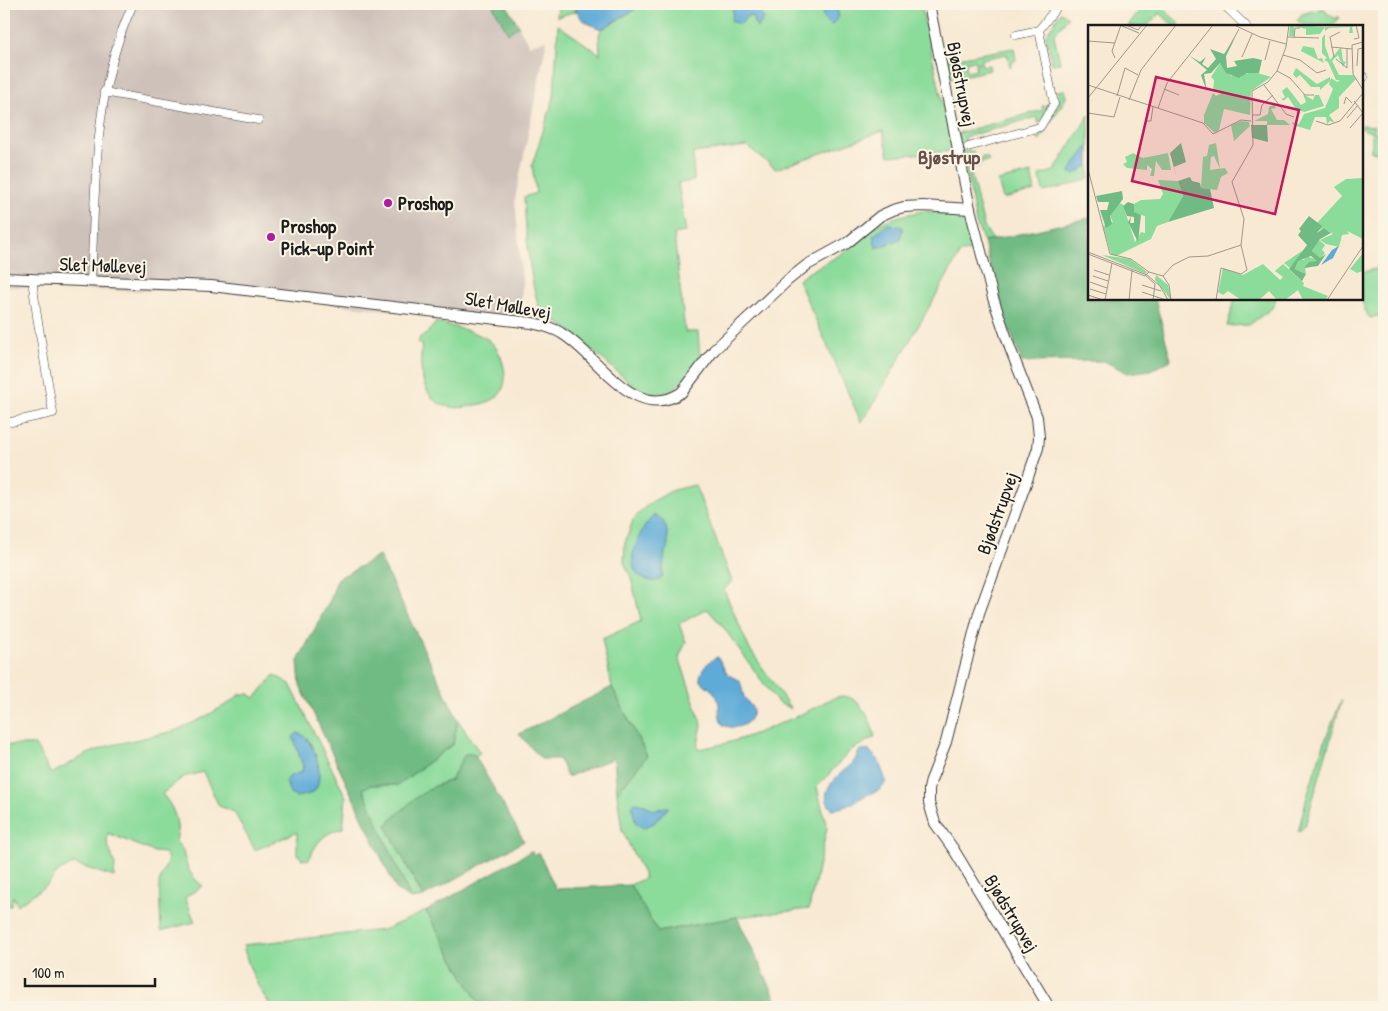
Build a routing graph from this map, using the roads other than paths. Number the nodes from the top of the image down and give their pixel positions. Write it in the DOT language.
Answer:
graph roads {
  1 [pos="133,4"];
  2 [pos="929,4"];
  3 [pos="1059,4"];
  4 [pos="1223,4"];
  5 [pos="1245,25"];
  6 [pos="1039,30"];
  7 [pos="1016,35"];
  8 [pos="104,92"];
  9 [pos="258,120"];
  10 [pos="968,147"];
  11 [pos="970,209"];
  12 [pos="4,278"];
  13 [pos="34,279"];
  14 [pos="91,282"];
  15 [pos="10,422"];
  16 [pos="1049,1007"];
  1 -- 8 [label="street"];
  2 -- 11 [label="street, Bjødstrupvej"];
  3 -- 6 [label="street"];
  4 -- 5 [label="street"];
  6 -- 7 [label="street"];
  6 -- 10 [label="street"];
  8 -- 9 [label="street"];
  8 -- 14 [label="street"];
  11 -- 14 [label="street, Slet Møllevej"];
  11 -- 16 [label="street, Bjødstrupvej"];
  12 -- 13 [label="street, Slet Møllevej"];
  13 -- 14 [label="street, Slet Møllevej"];
  13 -- 15 [label="street, Slet Møllevej"];
}
